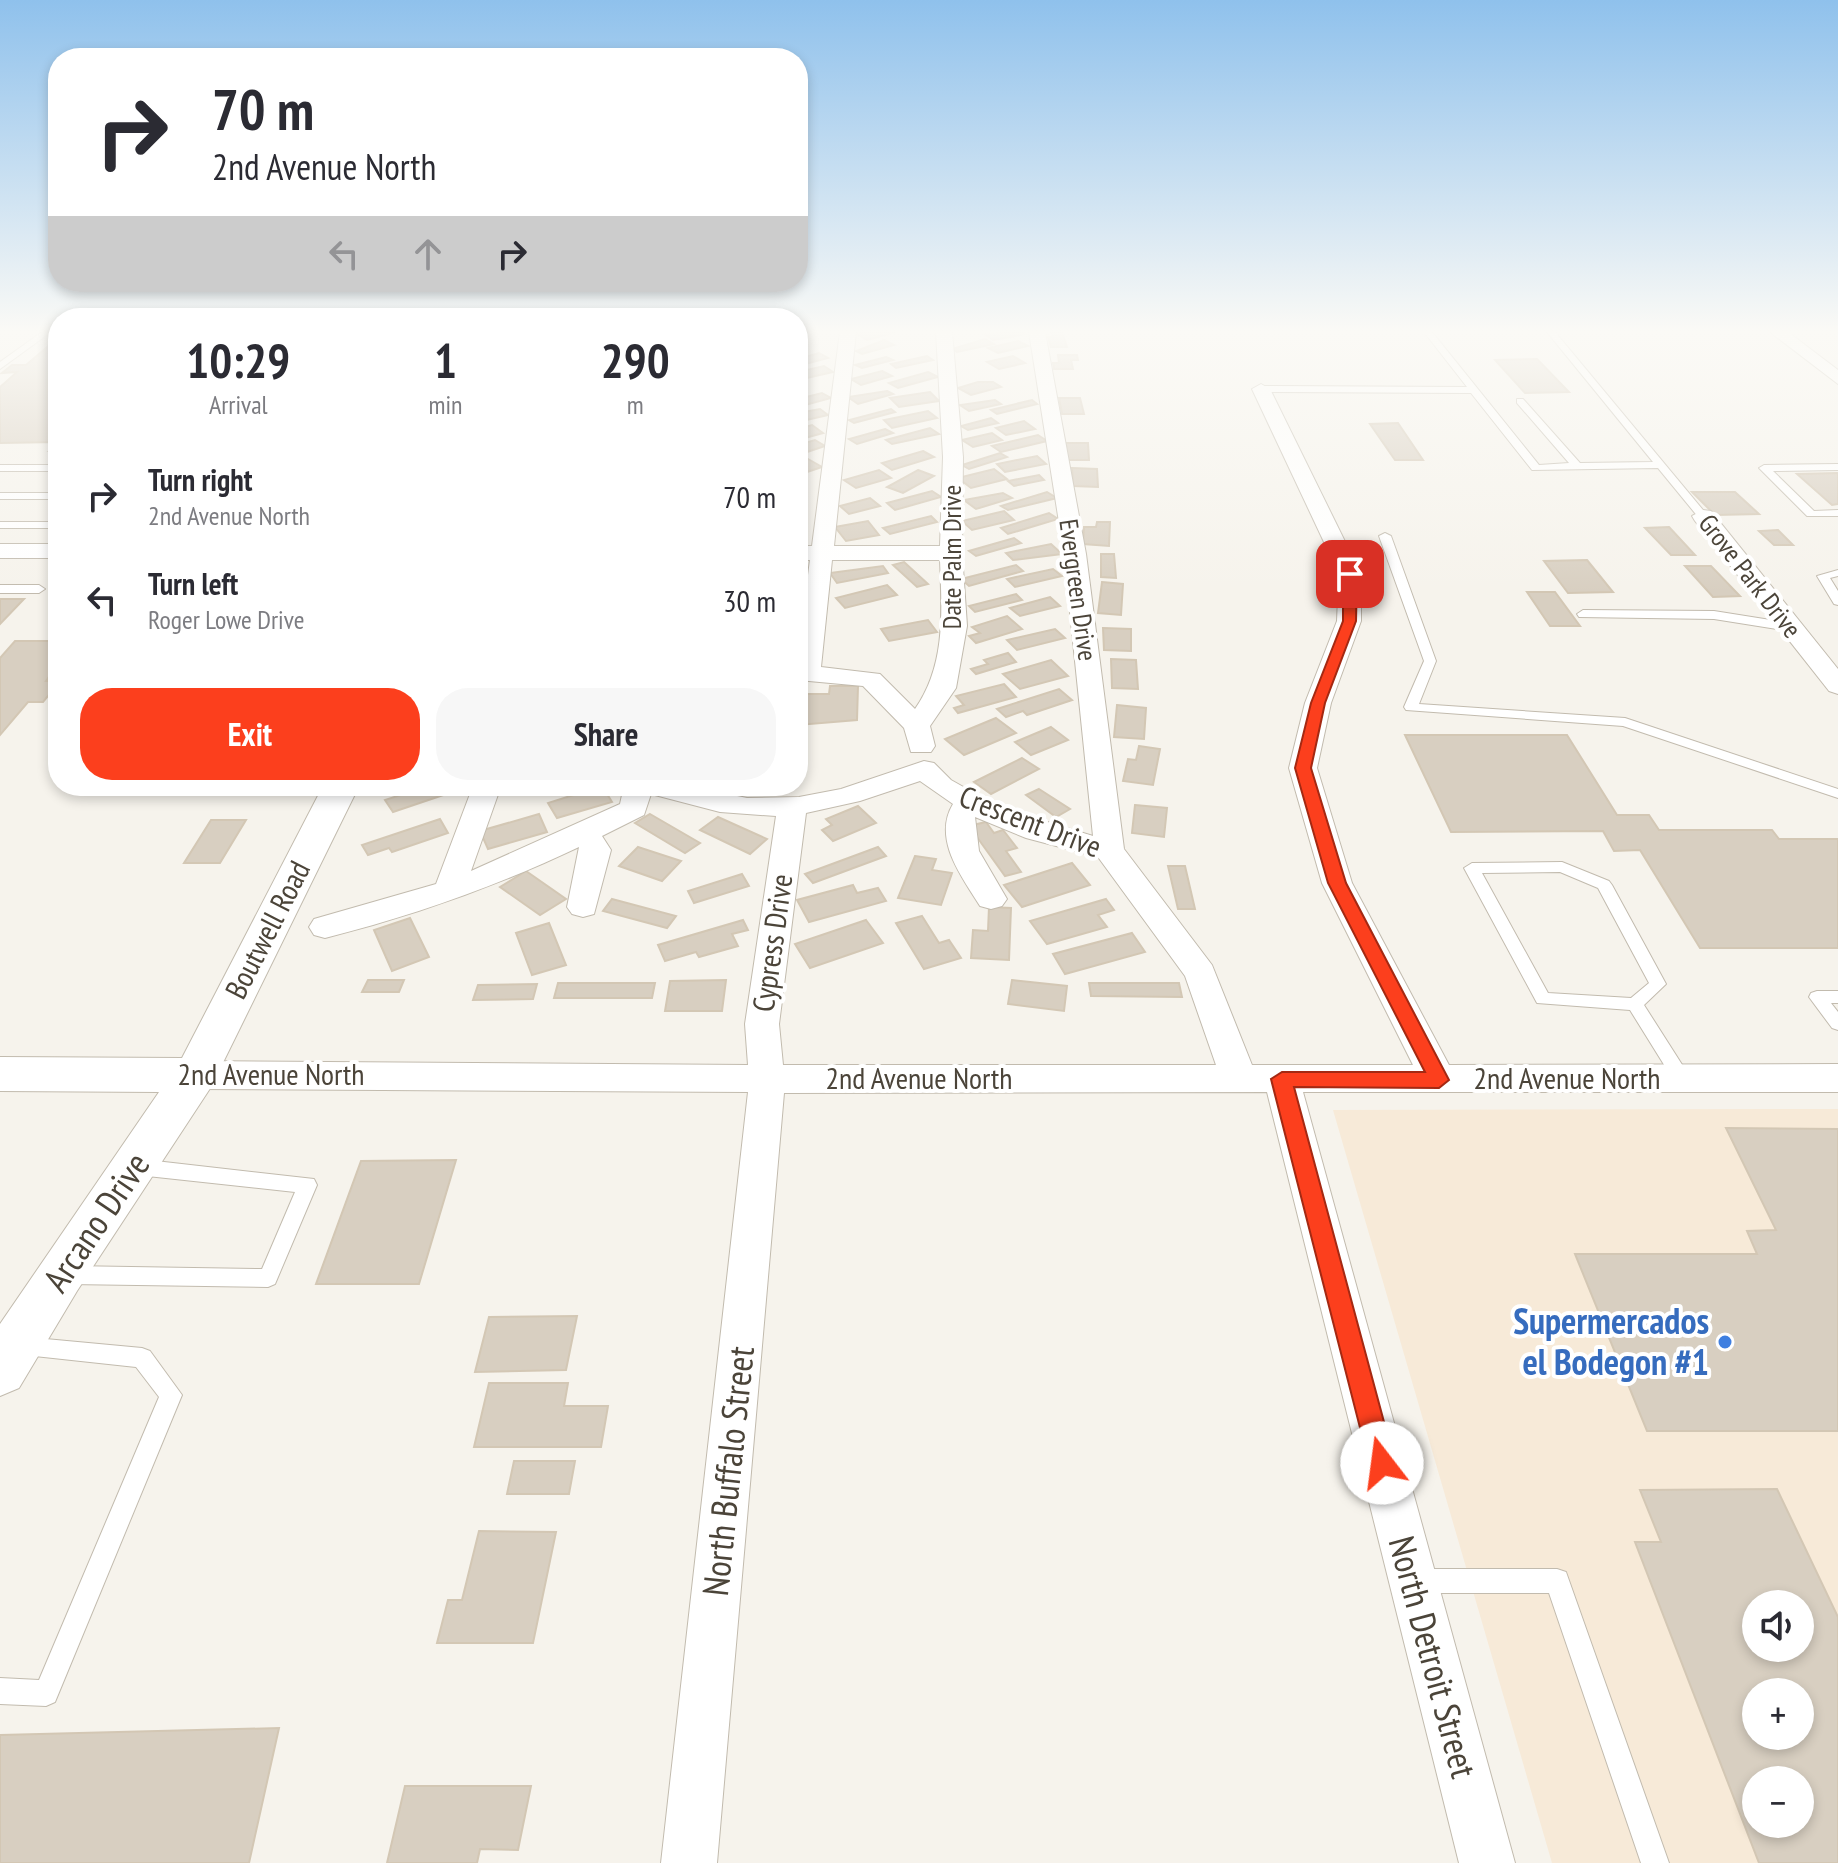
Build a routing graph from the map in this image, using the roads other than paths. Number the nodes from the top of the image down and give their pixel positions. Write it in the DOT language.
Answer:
graph roads {
  1 [pos="833,419"];
  2 [pos="950,419"];
  3 [pos="1052,419"];
  4 [pos="1275,419"];
  5 [pos="1497,419"];
  6 [pos="1536,419"];
  7 [pos="1624,419"];
  8 [pos="1663,465"];
  9 [pos="1577,466"];
  10 [pos="1838,467"];
  11 [pos="0,468"];
  12 [pos="48,468"];
  13 [pos="0,496"];
  14 [pos="48,496"];
  15 [pos="1838,513"];
  16 [pos="1703,516"];
  17 [pos="0,525"];
  18 [pos="48,525"];
  19 [pos="1385,536"];
  20 [pos="0,551"];
  21 [pos="48,551"];
  22 [pos="809,553"];
  23 [pos="951,553"];
  24 [pos="1838,573"];
  25 [pos="0,589"];
  26 [pos="39,589"];
  27 [pos="1838,601"];
  28 [pos="1583,614"];
  29 [pos="1790,627"];
  30 [pos="808,672"];
  31 [pos="1838,686"];
  32 [pos="917,726"];
  33 [pos="924,769"];
  34 [pos="1838,794"];
  35 [pos="336,796"];
  36 [pos="483,796"];
  37 [pos="636,796"];
  38 [pos="693,796"];
  39 [pos="968,803"];
  40 [pos="792,808"];
  41 [pos="585,834"];
  42 [pos="1109,850"];
  43 [pos="449,890"];
  44 [pos="991,899"];
  45 [pos="583,907"];
  46 [pos="325,927"];
  47 [pos="1838,997"];
  48 [pos="1635,1004"];
  49 [pos="1838,1024"];
  50 [pos="0,1074"];
  51 [pos="195,1075"];
  52 [pos="1838,1078"];
  53 [pos="767,1079"];
  54 [pos="1260,1079"];
  55 [pos="1682,1079"];
  56 [pos="1439,1080"];
  57 [pos="133,1166"];
  58 [pos="59,1275"];
  59 [pos="8,1359"];
  60 [pos="1413,1581"];
  61 [pos="0,1691"];
  62 [pos="689,1863"];
  63 [pos="1487,1863"];
  64 [pos="1655,1863"];
  1 -- 22 [label="street"];
  2 -- 23 [label="street, Date Palm Drive"];
  3 -- 42 [label="street, Evergreen Drive"];
  4 -- 56 [label="street"];
  5 -- 9 [label="lane"];
  6 -- 9 [label="lane"];
  7 -- 8 [label="lane, Grove Park Drive"];
  8 -- 9 [label="lane"];
  8 -- 16 [label="lane, Grove Park Drive"];
  10 -- 15 [label="lane"];
  11 -- 12 [label="lane"];
  13 -- 14 [label="lane"];
  16 -- 29 [label="street, Grove Park Drive"];
  17 -- 18 [label="lane"];
  19 -- 34 [label="lane"];
  20 -- 21 [label="street"];
  22 -- 23 [label="street"];
  23 -- 32 [label="street, Date Palm Drive"];
  24 -- 27 [label="lane"];
  25 -- 26 [label="lane"];
  28 -- 29 [label="lane"];
  29 -- 31 [label="street, Grove Park Drive"];
  30 -- 32 [label="street"];
  32 -- 33 [label="street"];
  33 -- 39 [label="street, Crescent Drive"];
  33 -- 40 [label="street, Crescent Drive"];
  35 -- 51 [label="street, Boutwell Road"];
  36 -- 43 [label="street"];
  37 -- 41 [label="street"];
  38 -- 40 [label="street, Crescent Drive"];
  39 -- 42 [label="street, Crescent Drive"];
  39 -- 44 [label="street"];
  40 -- 53 [label="street, Cypress Drive"];
  41 -- 43 [label="street"];
  41 -- 45 [label="street"];
  42 -- 54 [label="street, Crescent Drive"];
  43 -- 46 [label="street"];
  47 -- 49 [label="lane"];
  48 -- 48 [label="lane"];
  48 -- 55 [label="lane"];
  50 -- 51 [label="street, 2nd Avenue North"];
  51 -- 53 [label="street, 2nd Avenue North"];
  51 -- 57 [label="street, Arcano Drive"];
  52 -- 55 [label="street, 2nd Avenue North"];
  53 -- 54 [label="street, 2nd Avenue North"];
  53 -- 62 [label="street, North Buffalo Street"];
  54 -- 56 [label="street, 2nd Avenue North"];
  54 -- 60 [label="street, North Detroit Street"];
  55 -- 56 [label="street, 2nd Avenue North"];
  57 -- 58 [label="street, Arcano Drive"];
  57 -- 58 [label="lane"];
  58 -- 59 [label="street, Arcano Drive"];
  59 -- 61 [label="lane"];
  60 -- 63 [label="street, North Detroit Street"];
  60 -- 64 [label="lane"];
}
